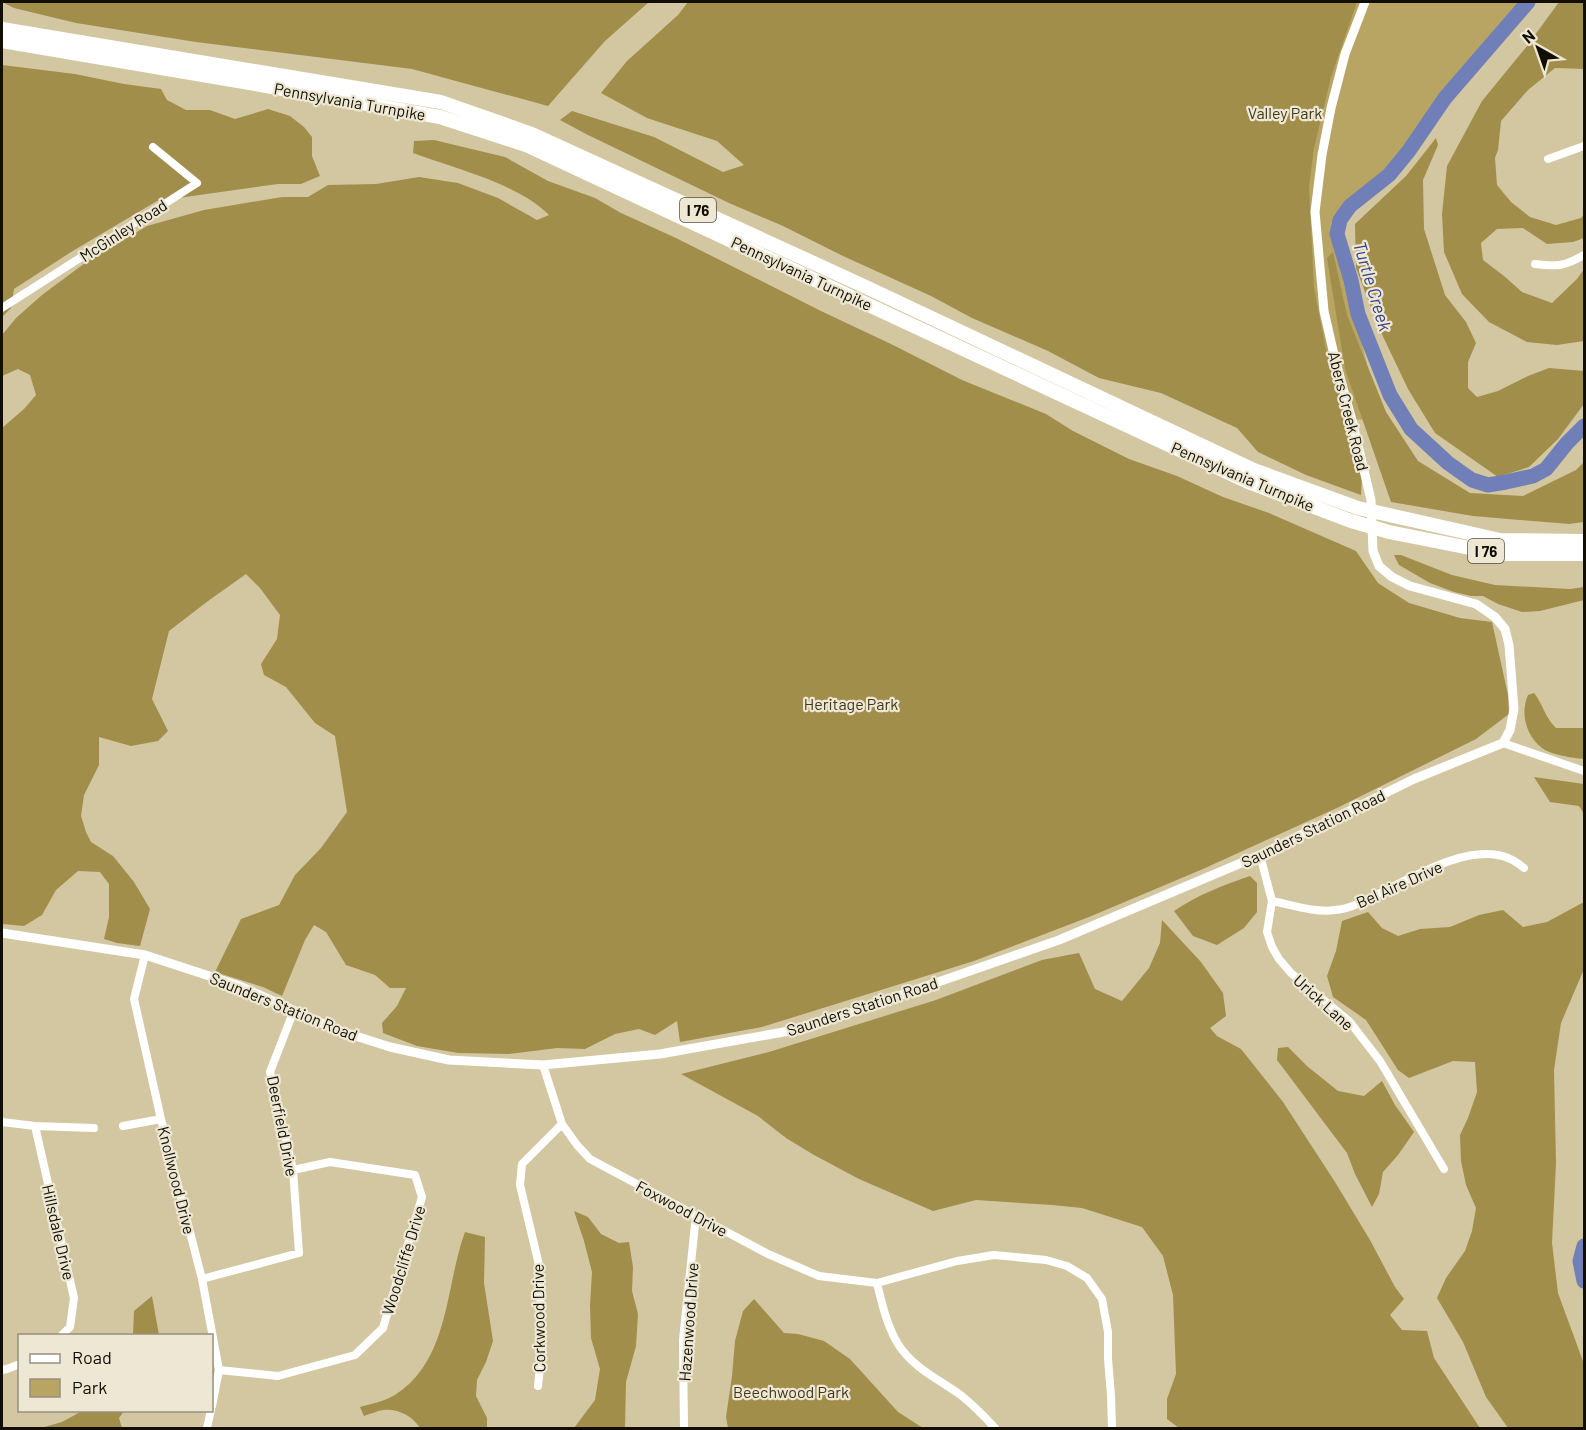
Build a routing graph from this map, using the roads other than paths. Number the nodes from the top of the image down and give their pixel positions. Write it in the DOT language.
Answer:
graph roads {
  1 [pos="1365,2"];
  2 [pos="2,28"];
  3 [pos="2,41"];
  4 [pos="1584,146"];
  5 [pos="153,147"];
  6 [pos="1548,159"];
  7 [pos="1584,255"];
  8 [pos="1535,264"];
  9 [pos="2,308"];
  10 [pos="1584,541"];
  11 [pos="1584,554"];
  12 [pos="1503,743"];
  13 [pos="1584,771"];
  14 [pos="1260,855"];
  15 [pos="1524,867"];
  16 [pos="1272,901"];
  17 [pos="2,933"];
  18 [pos="145,955"];
  19 [pos="294,1010"];
  20 [pos="543,1065"];
  21 [pos="161,1119"];
  22 [pos="2,1122"];
  23 [pos="562,1124"];
  24 [pos="35,1126"];
  25 [pos="123,1126"];
  26 [pos="94,1128"];
  27 [pos="293,1170"];
  28 [pos="1444,1170"];
  29 [pos="696,1215"];
  30 [pos="202,1279"];
  31 [pos="877,1283"];
  32 [pos="62,1334"];
  33 [pos="212,1334"];
  34 [pos="213,1338"];
  35 [pos="18,1365"];
  36 [pos="2,1370"];
  37 [pos="219,1370"];
  38 [pos="538,1386"];
  39 [pos="213,1398"];
  40 [pos="210,1412"];
  41 [pos="207,1428"];
  42 [pos="684,1428"];
  43 [pos="995,1428"];
  44 [pos="1112,1428"];
  1 -- 12 [label="street, Abers Creek Road"];
  2 -- 10 [label="highway, Pennsylvania Turnpike / I 76"];
  3 -- 11 [label="highway, Pennsylvania Turnpike / I 76"];
  4 -- 6 [label="street"];
  5 -- 9 [label="street, McGinley Road"];
  7 -- 8 [label="street"];
  12 -- 13 [label="street"];
  12 -- 14 [label="street, Saunders Station Road"];
  14 -- 16 [label="street, Urick Lane"];
  14 -- 20 [label="street, Saunders Station Road"];
  15 -- 16 [label="street, Bel Aire Drive"];
  16 -- 28 [label="street, Urick Lane"];
  17 -- 18 [label="street, Saunders Station Road"];
  18 -- 19 [label="street, Saunders Station Road"];
  18 -- 21 [label="street, Knollwood Drive"];
  19 -- 20 [label="street, Saunders Station Road"];
  19 -- 27 [label="street, Deerfield Drive"];
  20 -- 23 [label="street, Foxwood Drive"];
  21 -- 25 [label="street"];
  21 -- 30 [label="street, Knollwood Drive"];
  22 -- 24 [label="street"];
  23 -- 29 [label="street, Foxwood Drive"];
  23 -- 38 [label="street, Corkwood Drive"];
  24 -- 26 [label="street"];
  24 -- 32 [label="street, Hillsdale Drive"];
  27 -- 30 [label="street, Deerfield Drive"];
  27 -- 37 [label="street, Woodcliffe Drive"];
  29 -- 31 [label="street, Foxwood Drive"];
  29 -- 42 [label="street, Hazenwood Drive"];
  30 -- 33 [label="street, Knollwood Drive"];
  31 -- 43 [label="street"];
  31 -- 44 [label="street, Foxwood Drive"];
  34 -- 37 [label="street, Knollwood Drive"];
  35 -- 36 [label="street"];
  37 -- 39 [label="street, Knollwood Drive"];
  40 -- 41 [label="street, Knollwood Drive"];
}
